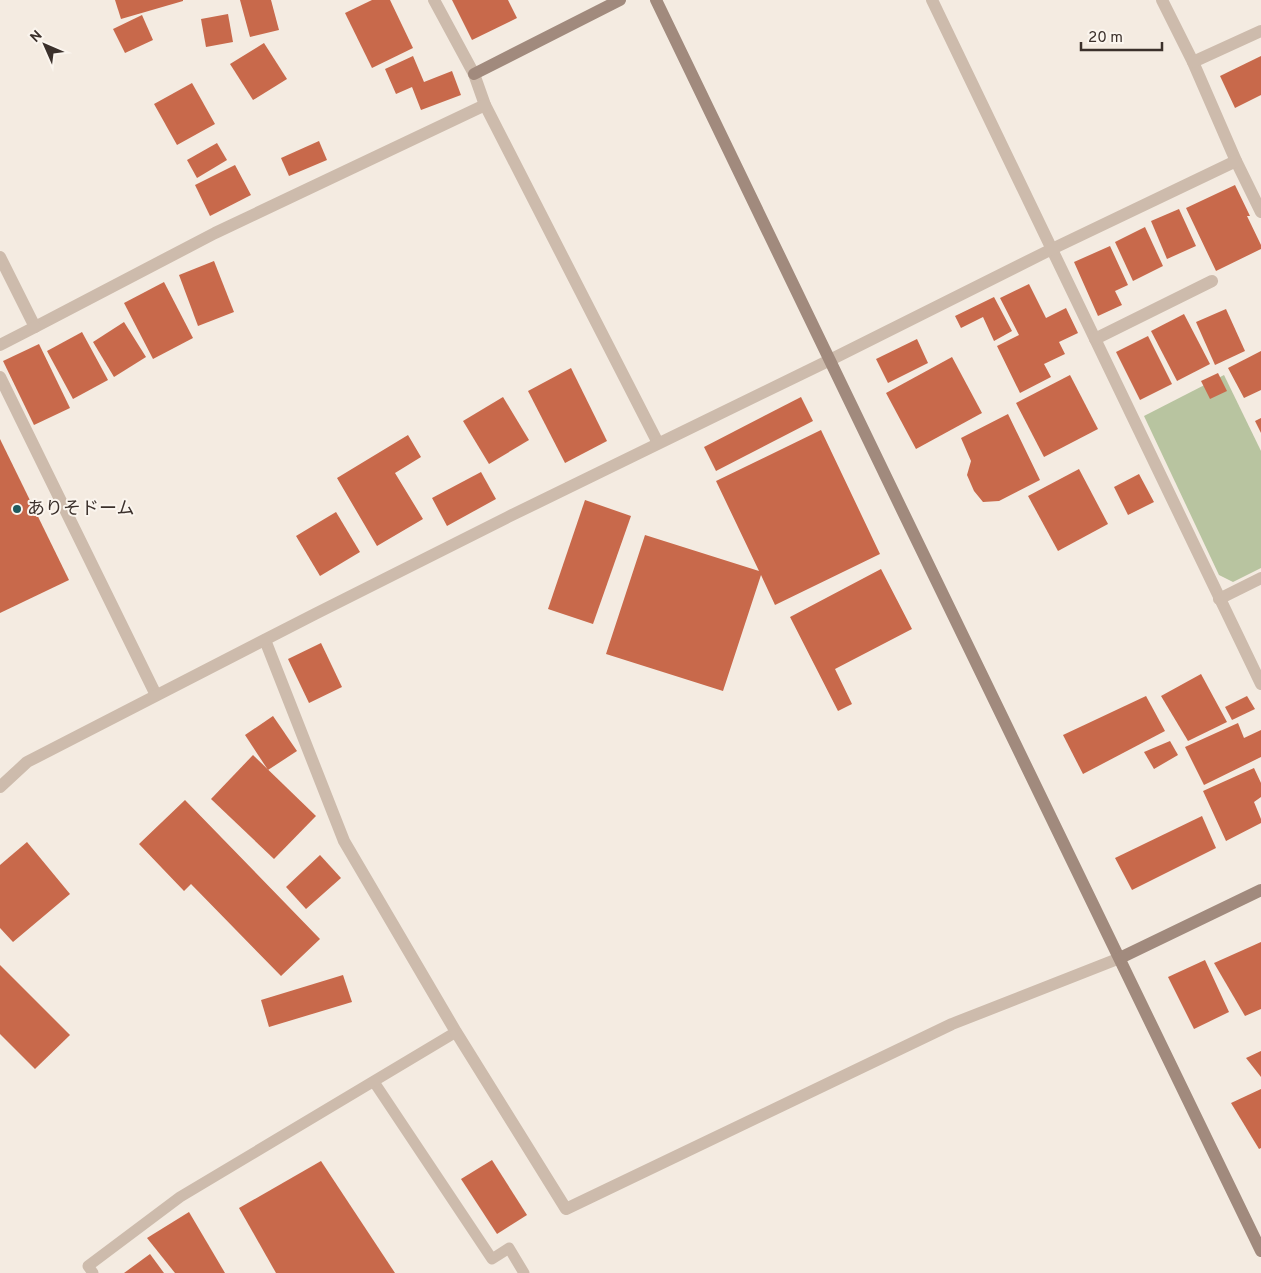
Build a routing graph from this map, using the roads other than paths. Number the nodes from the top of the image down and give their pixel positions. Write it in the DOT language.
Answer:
graph roads {
  1 [pos="434,0"];
  2 [pos="620,0"];
  3 [pos="656,0"];
  4 [pos="932,0"];
  5 [pos="1162,0"];
  6 [pos="1261,30"];
  7 [pos="1193,62"];
  8 [pos="474,74"];
  9 [pos="484,105"];
  10 [pos="1236,161"];
  11 [pos="1261,212"];
  12 [pos="1052,249"];
  13 [pos="0,257"];
  14 [pos="1212,280"];
  15 [pos="35,327"];
  16 [pos="1095,339"];
  17 [pos="0,345"];
  18 [pos="828,361"];
  19 [pos="0,377"];
  20 [pos="658,443"];
  21 [pos="1261,578"];
  22 [pos="1219,599"];
  23 [pos="265,640"];
  24 [pos="1261,684"];
  25 [pos="156,695"];
  26 [pos="0,787"];
  27 [pos="1261,890"];
  28 [pos="1120,958"];
  29 [pos="456,1032"];
  30 [pos="374,1082"];
  31 [pos="1261,1251"];
  32 [pos="93,1273"];
  33 [pos="524,1273"];
  1 -- 8 [label="street"];
  2 -- 8 [label="street"];
  3 -- 18 [label="street"];
  4 -- 12 [label="street"];
  5 -- 7 [label="street"];
  6 -- 7 [label="street"];
  7 -- 10 [label="street"];
  8 -- 9 [label="street"];
  9 -- 15 [label="street"];
  9 -- 20 [label="street"];
  10 -- 11 [label="street"];
  10 -- 12 [label="street"];
  12 -- 16 [label="street"];
  12 -- 18 [label="street"];
  13 -- 15 [label="street"];
  14 -- 16 [label="street"];
  15 -- 17 [label="street"];
  16 -- 22 [label="street"];
  18 -- 20 [label="street"];
  18 -- 28 [label="street"];
  19 -- 25 [label="street"];
  20 -- 23 [label="street"];
  21 -- 22 [label="street"];
  22 -- 24 [label="street"];
  23 -- 25 [label="street"];
  23 -- 29 [label="street"];
  25 -- 26 [label="street"];
  27 -- 28 [label="street"];
  28 -- 29 [label="street"];
  28 -- 31 [label="street"];
  29 -- 30 [label="lane"];
  30 -- 32 [label="lane"];
  30 -- 33 [label="lane"];
}
